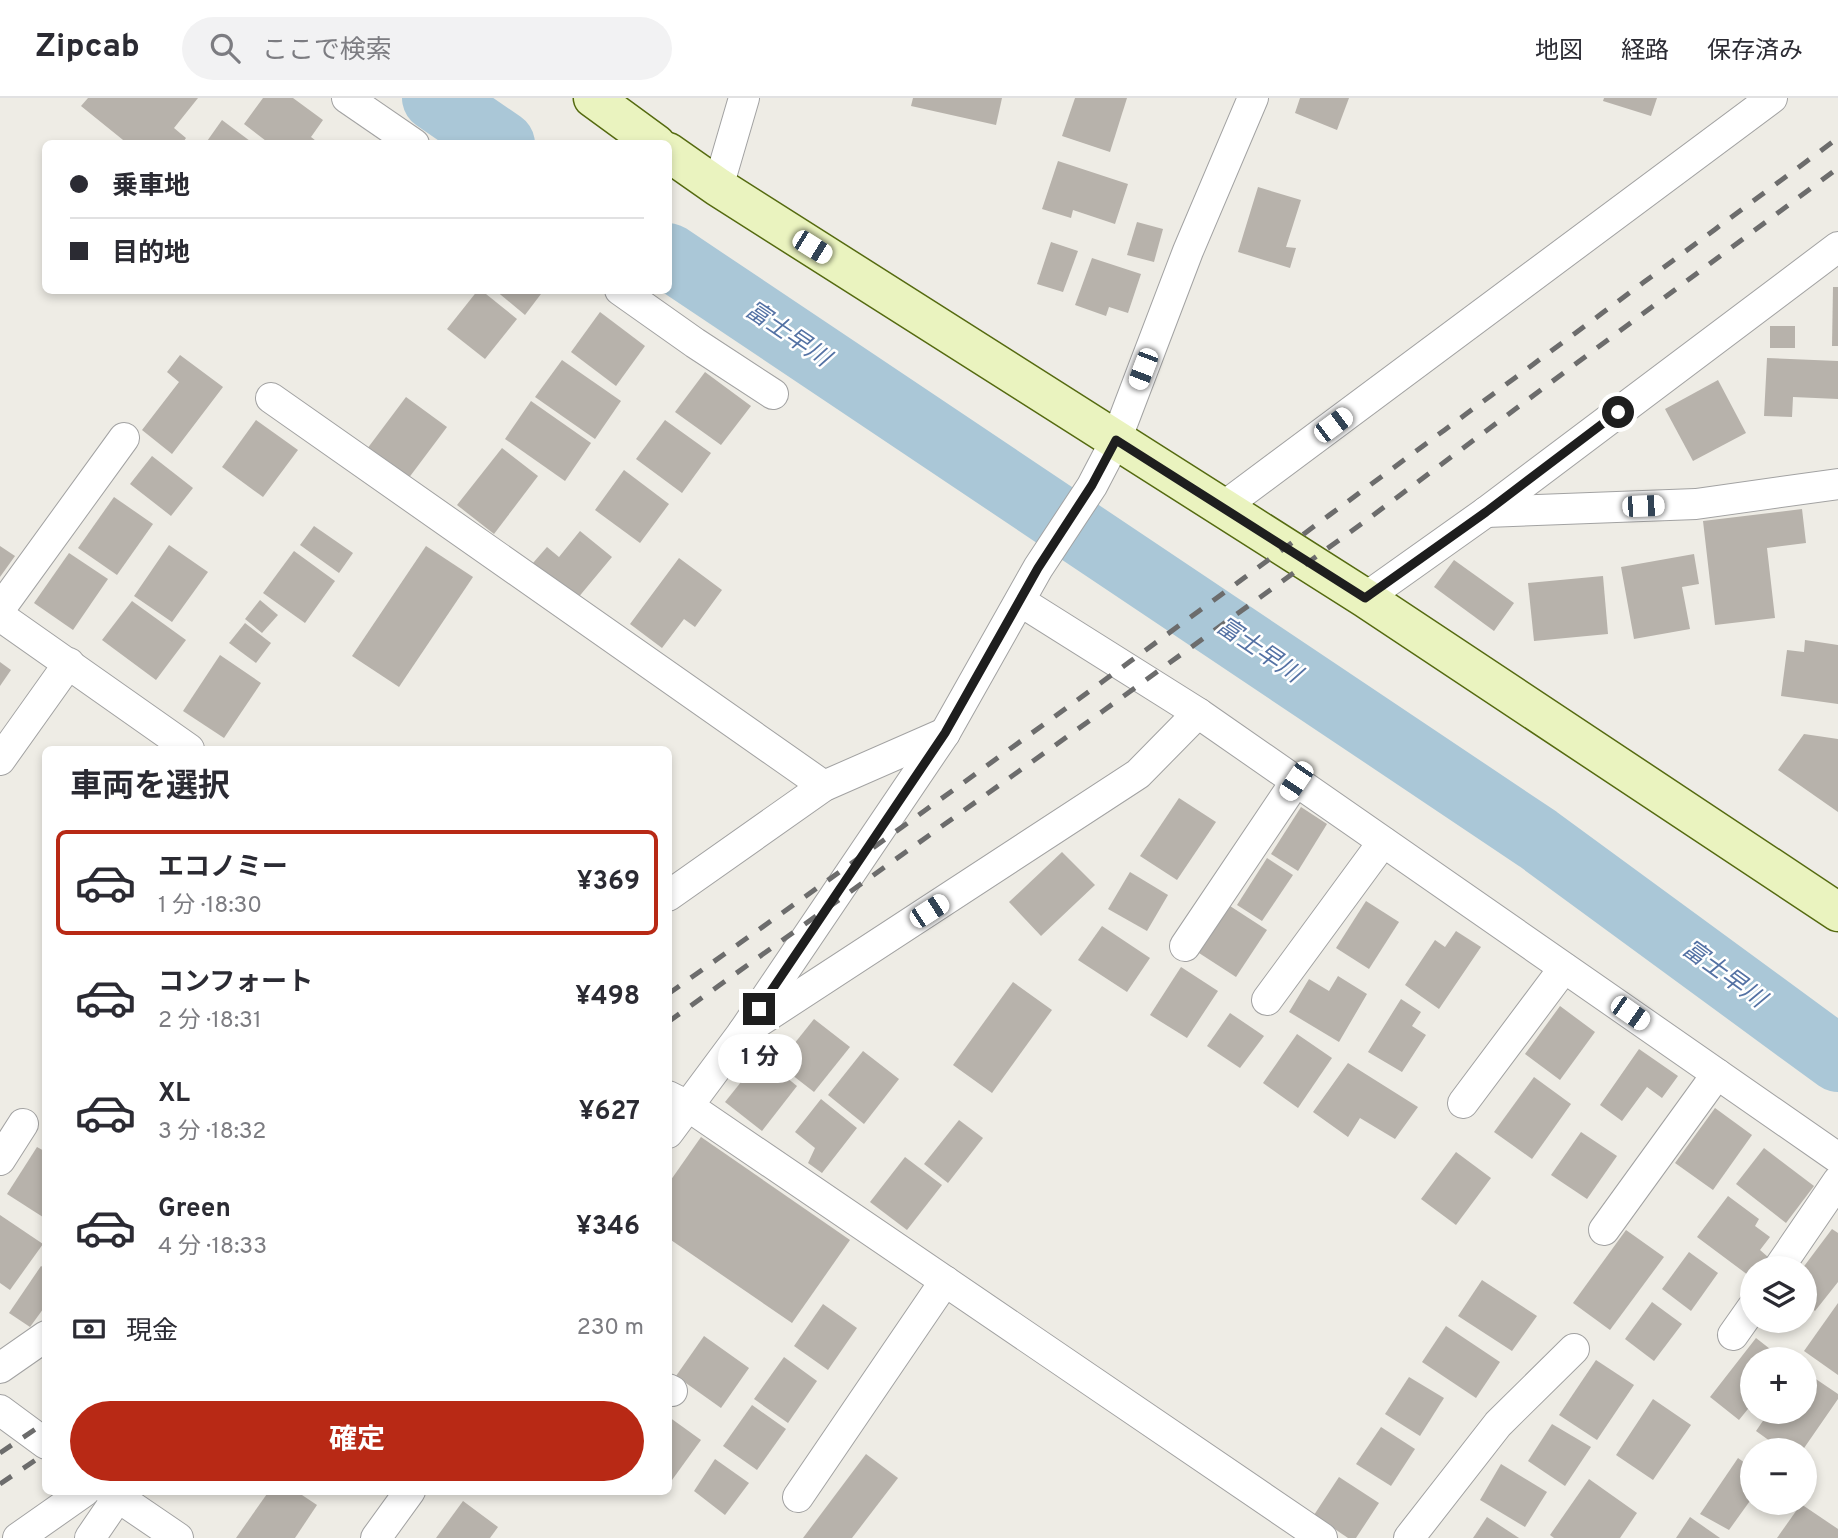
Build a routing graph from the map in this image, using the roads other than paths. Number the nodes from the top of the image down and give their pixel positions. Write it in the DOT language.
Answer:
graph roads {
  1 [pos="347,98"];
  2 [pos="593,98"];
  3 [pos="744,98"];
  4 [pos="1253,98"];
  5 [pos="1772,98"];
  6 [pos="408,140"];
  7 [pos="651,140"];
  8 [pos="672,155"];
  9 [pos="718,187"];
  10 [pos="1838,247"];
  11 [pos="626,294"];
  12 [pos="773,394"];
  13 [pos="271,398"];
  14 [pos="124,438"];
  15 [pos="1116,440"];
  16 [pos="1838,484"];
  17 [pos="1223,507"];
  18 [pos="1486,512"];
  19 [pos="1365,598"];
  20 [pos="1020,601"];
  21 [pos="0,609"];
  22 [pos="0,616"];
  23 [pos="68,663"];
  24 [pos="1198,713"];
  25 [pos="945,733"];
  26 [pos="185,746"];
  27 [pos="0,760"];
  28 [pos="1296,781"];
  29 [pos="824,786"];
  30 [pos="1383,842"];
  31 [pos="672,893"];
  32 [pos="1838,912"];
  33 [pos="1185,947"];
  34 [pos="1564,968"];
  35 [pos="1266,1000"];
  36 [pos="743,1032"];
  37 [pos="1717,1074"];
  38 [pos="674,1099"];
  39 [pos="1463,1103"];
  40 [pos="23,1124"];
  41 [pos="1838,1158"];
  42 [pos="0,1160"];
  43 [pos="1838,1181"];
  44 [pos="1604,1230"];
  45 [pos="1788,1256"];
  46 [pos="945,1281"];
  47 [pos="1740,1325"];
  48 [pos="1733,1335"];
  49 [pos="42,1339"];
  50 [pos="1574,1349"];
  51 [pos="0,1368"];
  52 [pos="0,1410"];
  53 [pos="42,1441"];
  54 [pos="79,1495"];
  55 [pos="112,1495"];
  56 [pos="114,1495"];
  57 [pos="407,1495"];
  58 [pos="798,1497"];
  59 [pos="18,1538"];
  60 [pos="90,1538"];
  61 [pos="178,1538"];
  62 [pos="376,1538"];
  63 [pos="1322,1538"];
  64 [pos="1409,1538"];
  1 -- 6 [label="street"];
  2 -- 7 [label="street"];
  3 -- 9 [label="street"];
  4 -- 15 [label="street"];
  5 -- 17 [label="street"];
  8 -- 9 [label="street"];
  9 -- 15 [label="street"];
  10 -- 18 [label="street"];
  11 -- 12 [label="street"];
  13 -- 29 [label="street"];
  14 -- 21 [label="street"];
  15 -- 17 [label="street"];
  15 -- 20 [label="street"];
  16 -- 18 [label="street"];
  17 -- 19 [label="street"];
  18 -- 19 [label="street"];
  19 -- 32 [label="street"];
  20 -- 24 [label="street"];
  20 -- 25 [label="street"];
  22 -- 23 [label="street"];
  23 -- 26 [label="street"];
  23 -- 27 [label="street"];
  24 -- 28 [label="street"];
  24 -- 36 [label="street"];
  25 -- 29 [label="street"];
  25 -- 36 [label="street"];
  28 -- 30 [label="street"];
  28 -- 33 [label="street"];
  29 -- 31 [label="street"];
  30 -- 34 [label="street"];
  30 -- 35 [label="street"];
  34 -- 37 [label="street"];
  34 -- 39 [label="street"];
  36 -- 38 [label="street"];
  37 -- 41 [label="street"];
  37 -- 44 [label="street"];
  38 -- 46 [label="street"];
  40 -- 42 [label="street"];
  43 -- 45 [label="street"];
  46 -- 58 [label="street"];
  46 -- 63 [label="street"];
  47 -- 48 [label="street"];
  49 -- 51 [label="street"];
  50 -- 64 [label="street"];
  52 -- 53 [label="street"];
  54 -- 59 [label="street"];
  55 -- 60 [label="street"];
  56 -- 61 [label="street"];
  57 -- 62 [label="street"];
}
